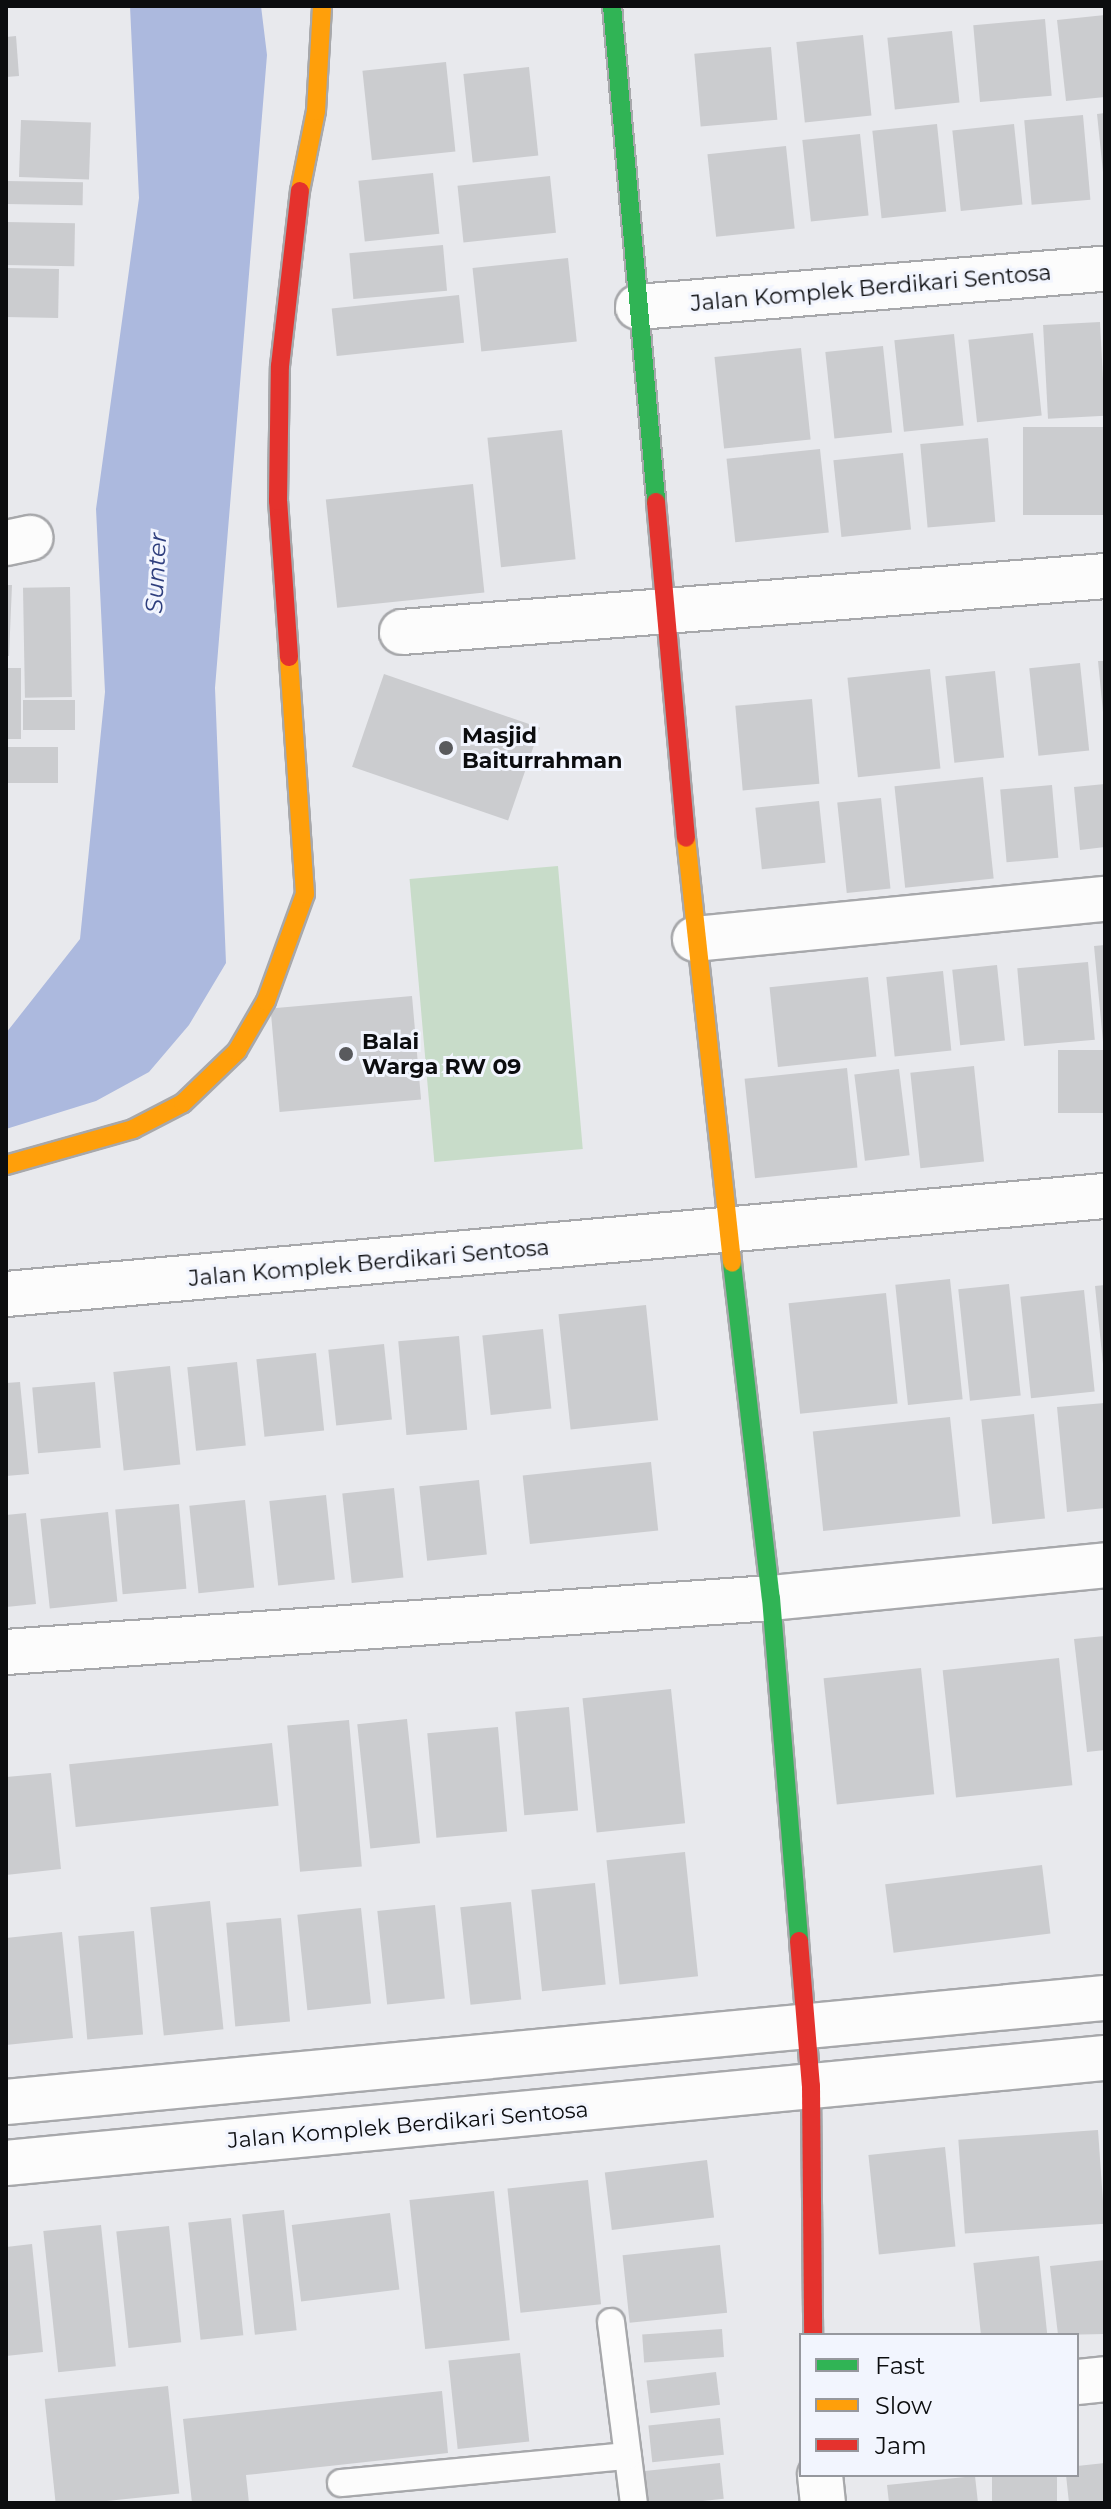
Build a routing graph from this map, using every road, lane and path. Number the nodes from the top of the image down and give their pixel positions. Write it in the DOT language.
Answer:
graph roads {
  1 [pos="322,6"];
  2 [pos="612,6"];
  3 [pos="1105,269"];
  4 [pos="638,307"];
  5 [pos="1105,576"];
  6 [pos="665,613"];
  7 [pos="402,632"];
  8 [pos="1105,899"];
  9 [pos="695,939"];
  10 [pos="6,1165"];
  11 [pos="1105,1196"];
  12 [pos="732,1232"];
  13 [pos="6,1294"];
  14 [pos="1105,1565"];
  15 [pos="771,1598"];
  16 [pos="6,1652"];
  17 [pos="1105,1998"];
  18 [pos="807,2026"];
  19 [pos="1105,2058"];
  20 [pos="811,2086"];
  21 [pos="6,2102"];
  22 [pos="6,2163"];
  23 [pos="611,2322"];
  24 [pos="813,2333"];
  25 [pos="1105,2379"];
  26 [pos="1079,2382"];
  27 [pos="628,2456"];
  28 [pos="820,2477"];
  29 [pos="341,2483"];
  30 [pos="634,2503"];
  31 [pos="823,2503"];
  1 -- 10 [label="street"];
  2 -- 4 [label="street"];
  3 -- 4 [label="street, Jalan Komplek Berdikari Sentosa"];
  4 -- 6 [label="street"];
  5 -- 6 [label="street"];
  6 -- 7 [label="street"];
  6 -- 9 [label="street"];
  8 -- 9 [label="street"];
  9 -- 12 [label="street"];
  11 -- 12 [label="street, Jalan Komplek Berdikari Sentosa"];
  12 -- 13 [label="street, Jalan Komplek Berdikari Sentosa"];
  12 -- 15 [label="street"];
  14 -- 15 [label="street"];
  15 -- 16 [label="street"];
  15 -- 18 [label="street"];
  17 -- 18 [label="street"];
  18 -- 20 [label="street"];
  18 -- 21 [label="street"];
  19 -- 20 [label="street, Jalan Komplek Berdikari Sentosa"];
  20 -- 22 [label="street, Jalan Komplek Berdikari Sentosa"];
  20 -- 24 [label="street"];
  23 -- 27 [label="lane"];
  25 -- 26 [label="street"];
  27 -- 29 [label="lane"];
  27 -- 30 [label="lane"];
  28 -- 31 [label="street"];
}
